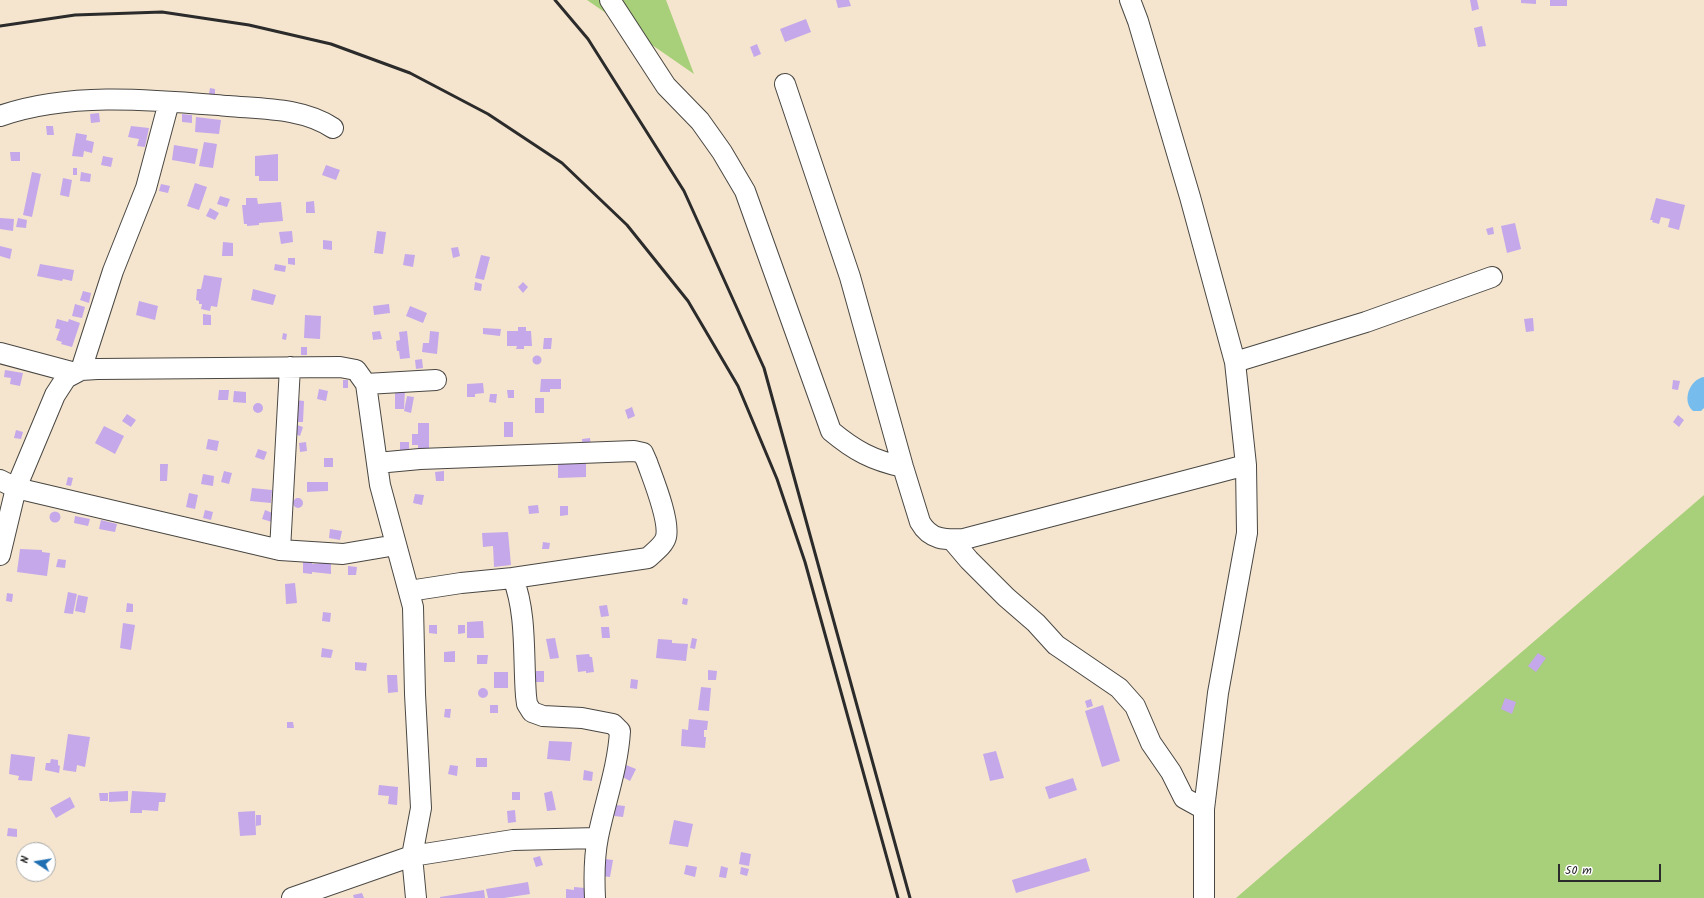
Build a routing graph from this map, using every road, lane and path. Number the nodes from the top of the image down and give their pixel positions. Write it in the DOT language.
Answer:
graph roads {
  1 [pos="610,0"];
  2 [pos="1130,0"];
  3 [pos="785,84"];
  4 [pos="169,102"];
  5 [pos="0,116"];
  6 [pos="333,128"];
  7 [pos="1492,277"];
  8 [pos="0,353"];
  9 [pos="1235,362"];
  10 [pos="290,367"];
  11 [pos="78,372"];
  12 [pos="436,380"];
  13 [pos="366,384"];
  14 [pos="377,463"];
  15 [pos="1246,465"];
  16 [pos="903,467"];
  17 [pos="8,484"];
  18 [pos="952,540"];
  19 [pos="396,545"];
  20 [pos="280,550"];
  21 [pos="0,555"];
  22 [pos="513,578"];
  23 [pos="409,591"];
  24 [pos="1204,809"];
  25 [pos="598,838"];
  26 [pos="412,856"];
  27 [pos="292,898"];
  28 [pos="416,898"];
  29 [pos="595,898"];
  30 [pos="1204,898"];
  1 -- 16 [label="street"];
  2 -- 9 [label="street"];
  3 -- 16 [label="street"];
  4 -- 5 [label="street"];
  4 -- 6 [label="street"];
  4 -- 11 [label="street"];
  7 -- 9 [label="street"];
  8 -- 11 [label="street"];
  9 -- 15 [label="street"];
  10 -- 11 [label="street"];
  10 -- 13 [label="street"];
  10 -- 20 [label="street"];
  11 -- 17 [label="street"];
  12 -- 13 [label="street"];
  13 -- 14 [label="street"];
  14 -- 19 [label="street"];
  14 -- 22 [label="street"];
  15 -- 18 [label="street"];
  15 -- 24 [label="street"];
  16 -- 18 [label="street"];
  17 -- 20 [label="street"];
  17 -- 21 [label="street"];
  18 -- 24 [label="street"];
  19 -- 20 [label="street"];
  19 -- 23 [label="street"];
  22 -- 23 [label="street"];
  22 -- 25 [label="street"];
  23 -- 26 [label="street"];
  24 -- 30 [label="street"];
  25 -- 26 [label="street"];
  25 -- 29 [label="street"];
  26 -- 27 [label="street"];
  26 -- 28 [label="street"];
}
